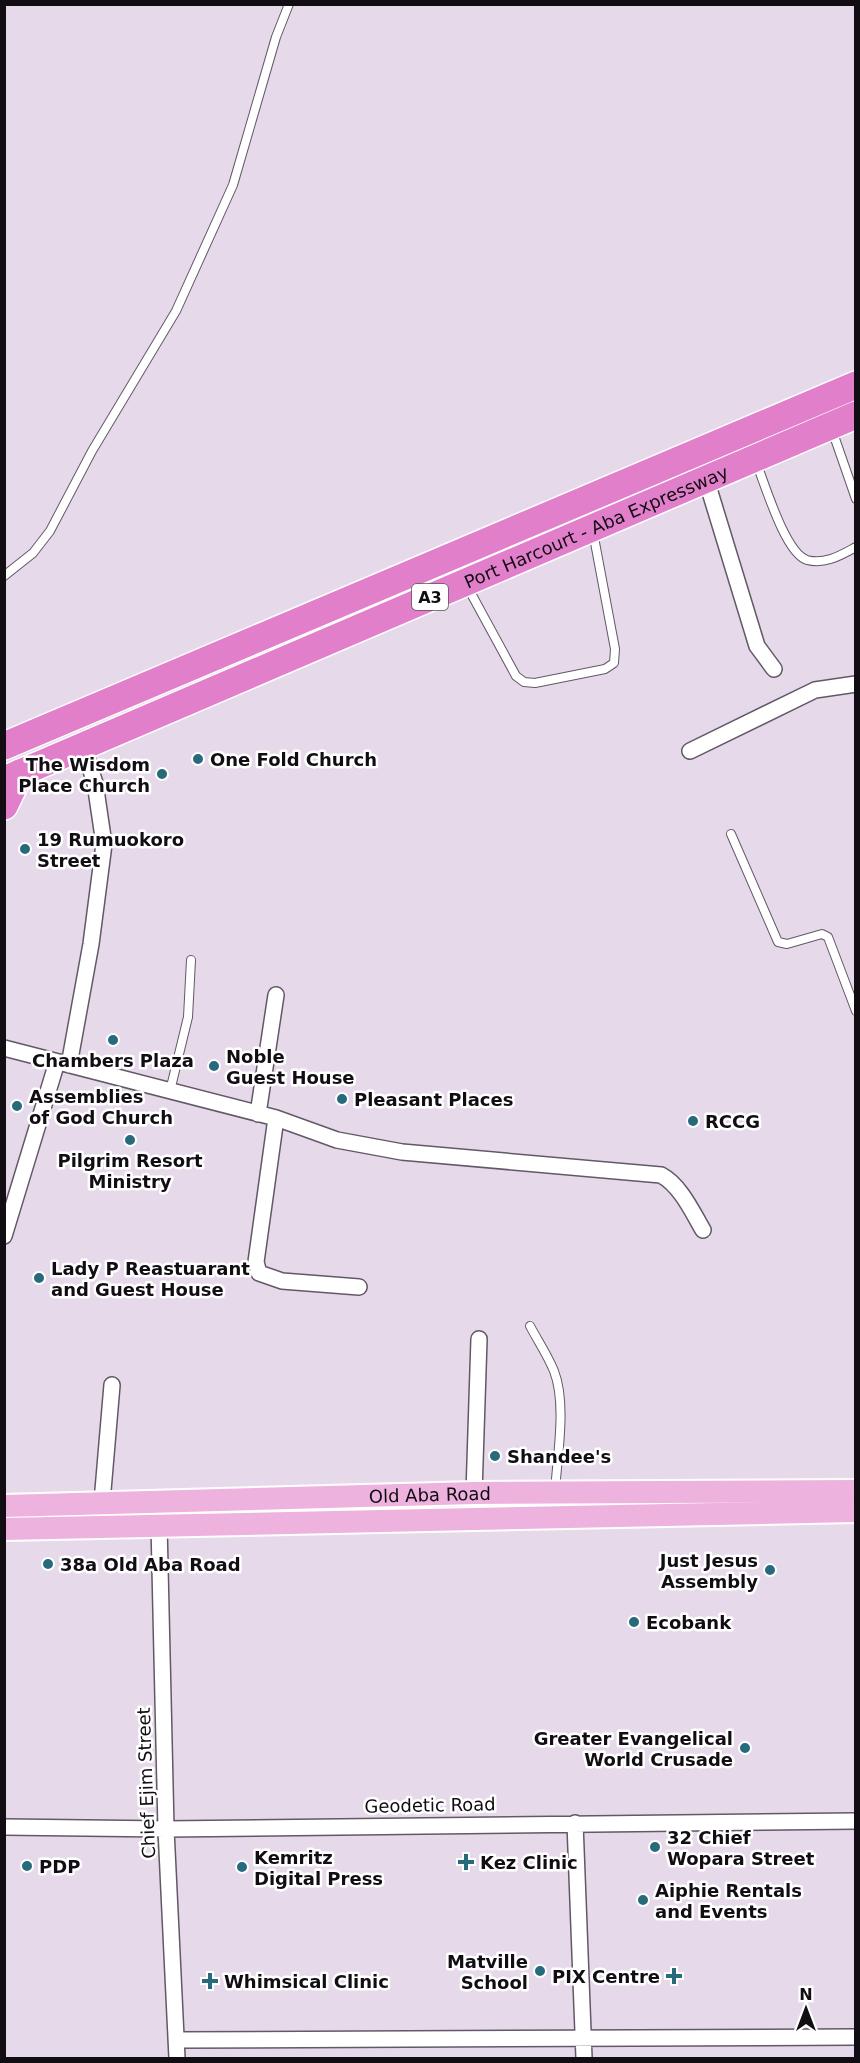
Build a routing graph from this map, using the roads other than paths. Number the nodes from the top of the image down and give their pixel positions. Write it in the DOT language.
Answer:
graph roads {
  1 [pos="289,4"];
  2 [pos="855,385"];
  3 [pos="855,415"];
  4 [pos="831,426"];
  5 [pos="754,458"];
  6 [pos="706,479"];
  7 [pos="855,499"];
  8 [pos="592,527"];
  9 [pos="855,547"];
  10 [pos="4,576"];
  11 [pos="465,582"];
  12 [pos="774,669"];
  13 [pos="855,684"];
  14 [pos="4,746"];
  15 [pos="83,746"];
  16 [pos="690,751"];
  17 [pos="12,777"];
  18 [pos="4,806"];
  19 [pos="731,834"];
  20 [pos="191,960"];
  21 [pos="276,995"];
  22 [pos="855,1011"];
  23 [pos="4,1048"];
  24 [pos="63,1064"];
  25 [pos="170,1091"];
  26 [pos="258,1114"];
  27 [pos="276,1118"];
  28 [pos="703,1230"];
  29 [pos="4,1236"];
  30 [pos="359,1287"];
  31 [pos="530,1326"];
  32 [pos="479,1339"];
  33 [pos="112,1385"];
  34 [pos="855,1491"];
  35 [pos="474,1493"];
  36 [pos="555,1493"];
  37 [pos="102,1502"];
  38 [pos="4,1506"];
  39 [pos="855,1511"];
  40 [pos="159,1524"];
  41 [pos="4,1529"];
  42 [pos="855,1821"];
  43 [pos="575,1822"];
  44 [pos="4,1827"];
  45 [pos="166,1829"];
  46 [pos="855,2037"];
  47 [pos="582,2038"];
  48 [pos="176,2040"];
  49 [pos="177,2058"];
  50 [pos="584,2058"];
  1 -- 10 [label="lane"];
  2 -- 14 [label="highway, Port Harcourt - Aba Expressway / A3"];
  3 -- 4 [label="highway, Port Harcourt - Aba Expressway / A3"];
  4 -- 5 [label="highway, Port Harcourt - Aba Expressway / A3"];
  4 -- 7 [label="lane"];
  5 -- 6 [label="highway, Port Harcourt - Aba Expressway / A3"];
  5 -- 9 [label="lane"];
  6 -- 8 [label="highway, Port Harcourt - Aba Expressway / A3"];
  6 -- 12 [label="street"];
  8 -- 11 [label="highway, Port Harcourt - Aba Expressway / A3"];
  8 -- 11 [label="lane"];
  11 -- 15 [label="highway, Port Harcourt - Aba Expressway / A3"];
  13 -- 16 [label="street"];
  15 -- 17 [label="highway, Port Harcourt - Aba Expressway / A3"];
  15 -- 24 [label="street"];
  17 -- 18 [label="highway"];
  19 -- 22 [label="lane"];
  20 -- 25 [label="lane"];
  21 -- 26 [label="street"];
  23 -- 24 [label="street"];
  24 -- 25 [label="street"];
  24 -- 29 [label="street"];
  25 -- 26 [label="street"];
  26 -- 27 [label="street"];
  27 -- 28 [label="street"];
  27 -- 30 [label="street"];
  31 -- 36 [label="lane"];
  32 -- 35 [label="street"];
  33 -- 37 [label="street"];
  34 -- 36 [label="main road, Old Aba Road"];
  35 -- 36 [label="main road, Old Aba Road"];
  35 -- 37 [label="main road, Old Aba Road"];
  37 -- 38 [label="main road, Old Aba Road"];
  39 -- 40 [label="main road, Old Aba Road"];
  40 -- 41 [label="main road, Old Aba Road"];
  40 -- 45 [label="street, Chief Ejim Street"];
  42 -- 43 [label="street, Geodetic Road"];
  43 -- 45 [label="street, Geodetic Road"];
  43 -- 47 [label="street"];
  44 -- 45 [label="street, Geodetic Road"];
  45 -- 48 [label="street, Chief Ejim Street"];
  46 -- 47 [label="street"];
  47 -- 48 [label="street"];
  47 -- 50 [label="street"];
  48 -- 49 [label="street, Chief Ejim Street"];
}
